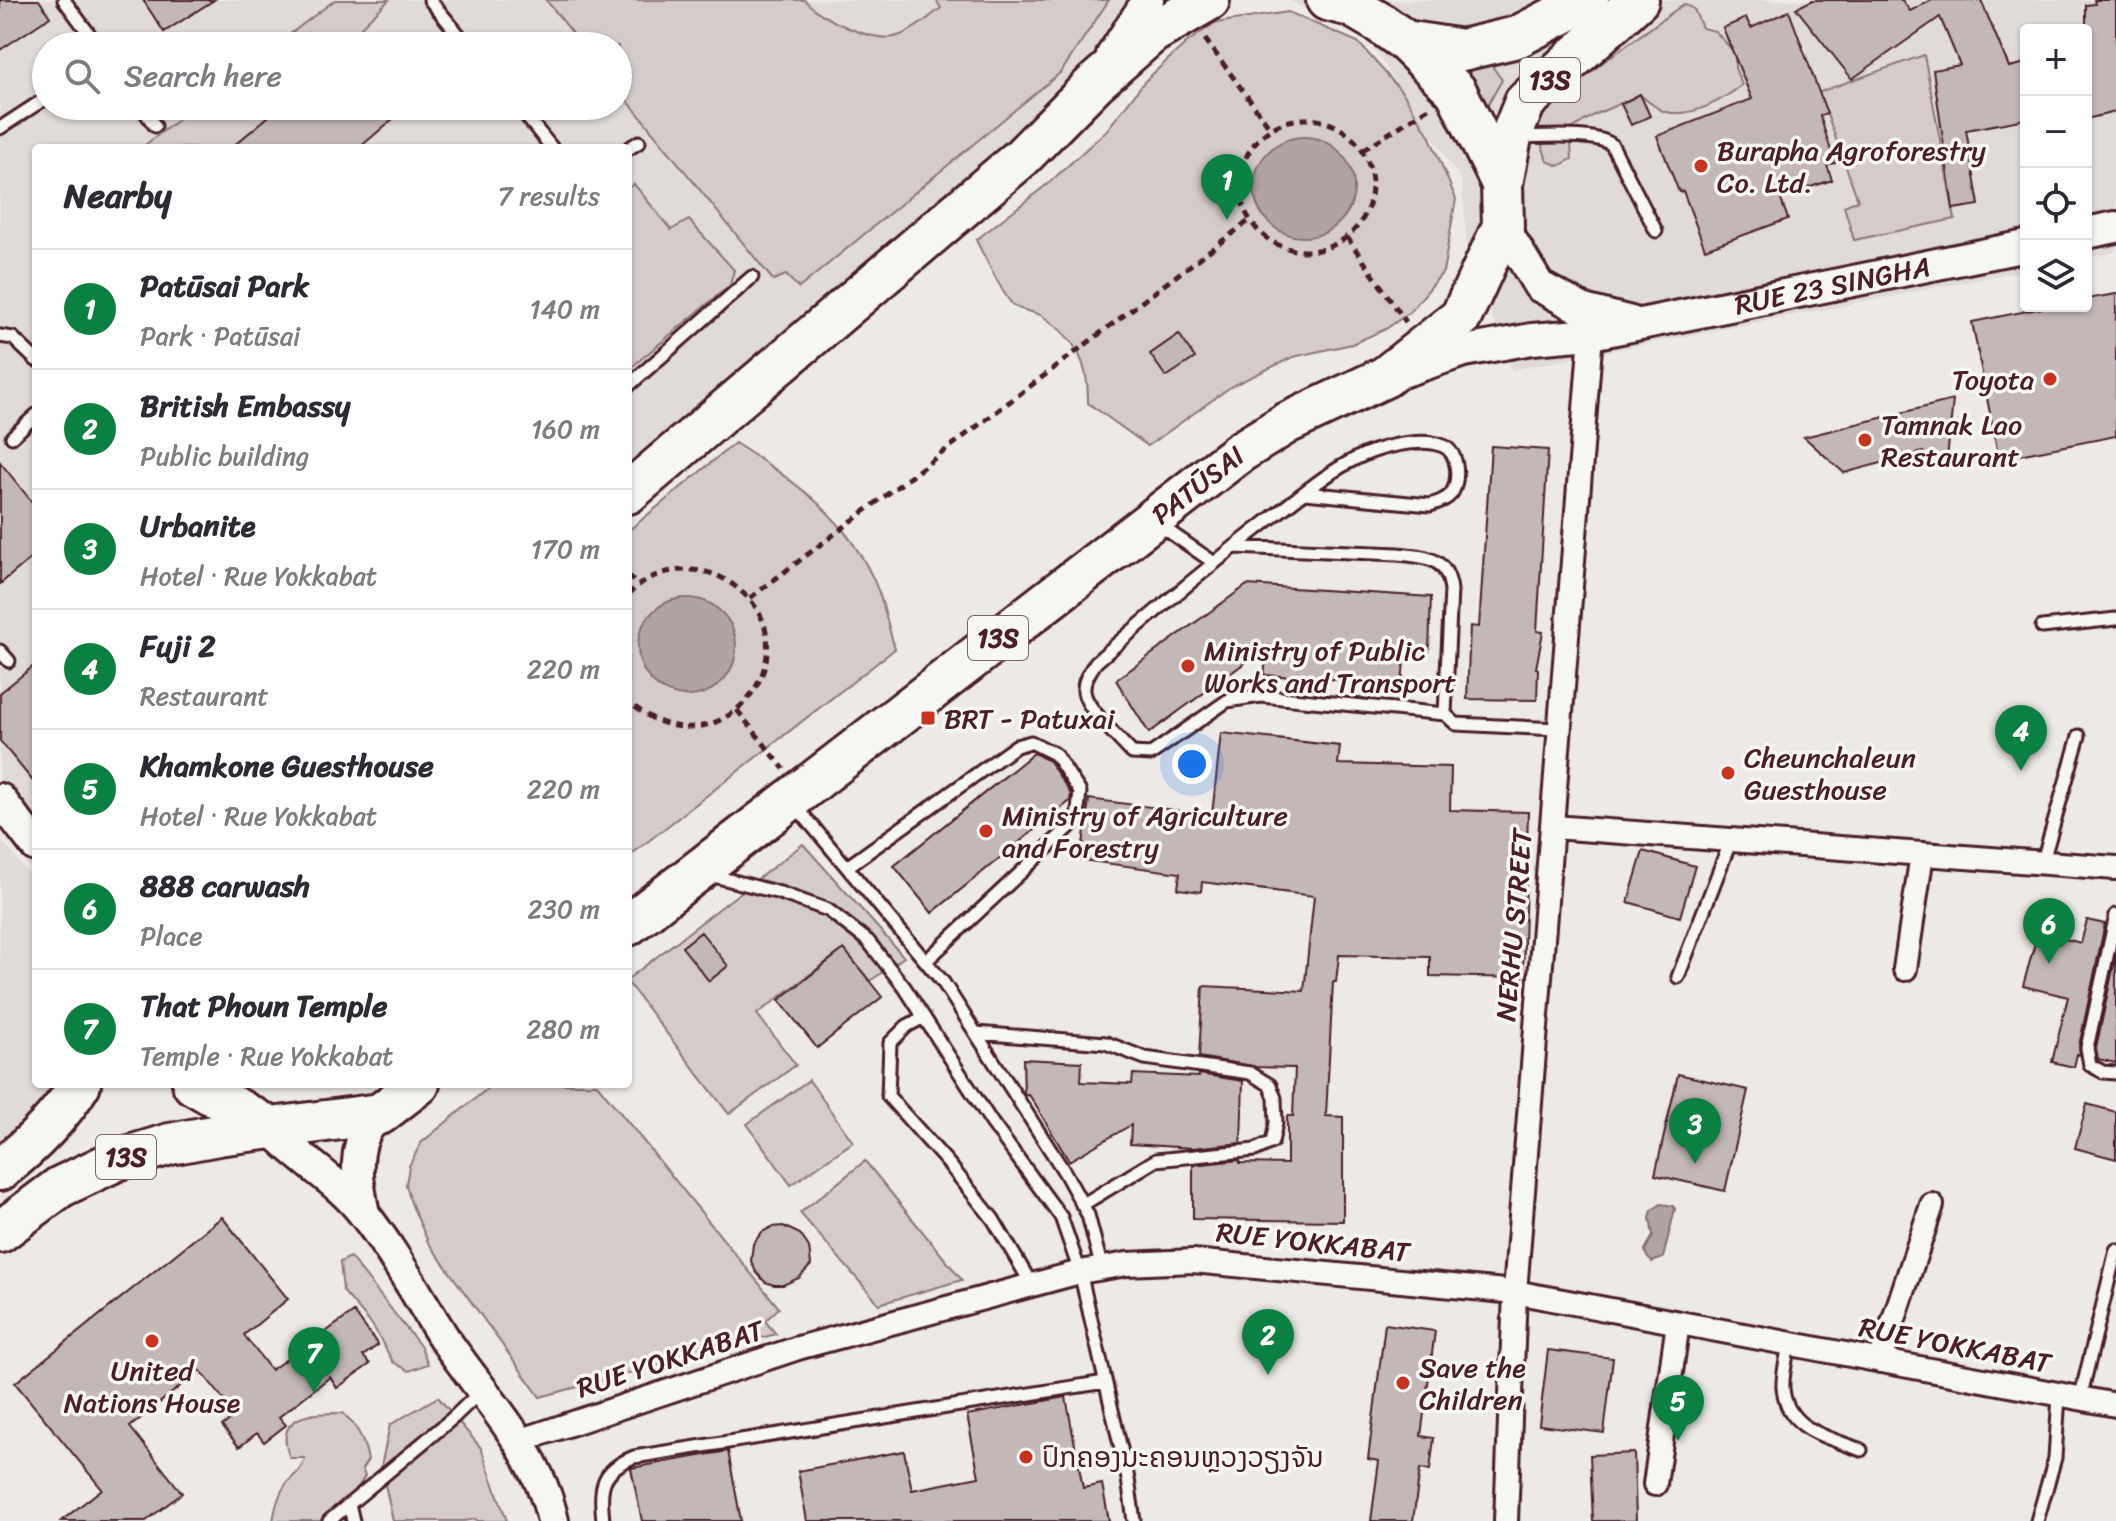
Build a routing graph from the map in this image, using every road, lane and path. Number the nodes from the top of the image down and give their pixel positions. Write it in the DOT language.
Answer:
graph roads {
  1 [pos="64,0"];
  2 [pos="430,0"];
  3 [pos="1148,0"];
  4 [pos="1327,0"];
  5 [pos="1588,0"];
  6 [pos="1638,0"];
  7 [pos="1197,6"];
  8 [pos="1382,21"];
  9 [pos="88,32"];
  10 [pos="456,32"];
  11 [pos="1095,83"];
  12 [pos="1456,91"];
  13 [pos="32,107"];
  14 [pos="151,120"];
  15 [pos="529,120"];
  16 [pos="155,126"];
  17 [pos="0,128"];
  18 [pos="1271,129"];
  19 [pos="1511,137"];
  20 [pos="639,142"];
  21 [pos="549,144"];
  22 [pos="632,146"];
  23 [pos="1363,150"];
  24 [pos="1502,184"];
  25 [pos="1250,220"];
  26 [pos="1503,226"];
  27 [pos="2116,227"];
  28 [pos="1656,231"];
  29 [pos="2092,232"];
  30 [pos="1347,237"];
  31 [pos="2020,247"];
  32 [pos="752,277"];
  33 [pos="1641,324"];
  34 [pos="1591,334"];
  35 [pos="0,336"];
  36 [pos="1423,348"];
  37 [pos="32,356"];
  38 [pos="1385,377"];
  39 [pos="632,382"];
  40 [pos="32,419"];
  41 [pos="12,437"];
  42 [pos="632,490"];
  43 [pos="1305,493"];
  44 [pos="1151,519"];
  45 [pos="1234,547"];
  46 [pos="1213,562"];
  47 [pos="632,580"];
  48 [pos="637,586"];
  49 [pos="632,591"];
  50 [pos="750,598"];
  51 [pos="2116,619"];
  52 [pos="2042,627"];
  53 [pos="0,651"];
  54 [pos="9,661"];
  55 [pos="632,705"];
  56 [pos="737,710"];
  57 [pos="1445,714"];
  58 [pos="1558,729"];
  59 [pos="2079,736"];
  60 [pos="796,796"];
  61 [pos="0,799"];
  62 [pos="1553,827"];
  63 [pos="32,839"];
  64 [pos="1731,840"];
  65 [pos="1922,854"];
  66 [pos="2042,864"];
  67 [pos="847,867"];
  68 [pos="2116,868"];
  69 [pos="698,872"];
  70 [pos="2116,916"];
  71 [pos="632,922"];
  72 [pos="926,961"];
  73 [pos="1905,969"];
  74 [pos="1678,977"];
  75 [pos="924,1017"];
  76 [pos="976,1033"];
  77 [pos="2116,1073"];
  78 [pos="78,1088"];
  79 [pos="200,1088"];
  80 [pos="414,1088"];
  81 [pos="380,1114"];
  82 [pos="269,1127"];
  83 [pos="0,1170"];
  84 [pos="1082,1205"];
  85 [pos="1932,1205"];
  86 [pos="364,1214"];
  87 [pos="0,1232"];
  88 [pos="2116,1250"];
  89 [pos="1091,1270"];
  90 [pos="1033,1285"];
  91 [pos="1515,1292"];
  92 [pos="1678,1323"];
  93 [pos="1789,1344"];
  94 [pos="1880,1361"];
  95 [pos="1105,1382"];
  96 [pos="481,1391"];
  97 [pos="2070,1397"];
  98 [pos="2116,1405"];
  99 [pos="519,1441"];
  100 [pos="1861,1450"];
  101 [pos="1655,1484"];
  102 [pos="349,1504"];
  103 [pos="329,1521"];
  104 [pos="353,1521"];
  105 [pos="553,1521"];
  106 [pos="603,1521"];
  107 [pos="1134,1521"];
  108 [pos="1506,1521"];
  109 [pos="2037,1521"];
  1 -- 9 [label="lane"];
  2 -- 10 [label="lane"];
  3 -- 11 [label="main road"];
  4 -- 8 [label="highway, PATŪSAI / 13S"];
  5 -- 8 [label="highway, 13S"];
  6 -- 19 [label="highway, 13S"];
  7 -- 11 [label="highway"];
  7 -- 18 [label="path"];
  8 -- 12 [label="highway, PATŪSAI / 13S"];
  11 -- 42 [label="highway"];
  12 -- 23 [label="path"];
  12 -- 24 [label="highway, PATŪSAI / 13S"];
  13 -- 17 [label="lane"];
  14 -- 16 [label="lane"];
  15 -- 21 [label="lane"];
  18 -- 23 [label="path"];
  18 -- 25 [label="path"];
  19 -- 24 [label="highway, 13S"];
  19 -- 28 [label="lane"];
  20 -- 22 [label="lane"];
  23 -- 30 [label="path"];
  24 -- 26 [label="highway, PATŪSAI / 13S"];
  25 -- 30 [label="path"];
  25 -- 50 [label="path"];
  26 -- 33 [label="main road, RUE 23 SINGHA"];
  26 -- 36 [label="highway, PATŪSAI / 13S"];
  27 -- 29 [label="main road"];
  30 -- 36 [label="path"];
  31 -- 33 [label="main road, RUE 23 SINGHA"];
  32 -- 39 [label="lane"];
  33 -- 34 [label="main road, RUE 23 SINGHA"];
  34 -- 38 [label="main road, RUE 23 SINGHA"];
  34 -- 58 [label="street, NERHU STREET"];
  35 -- 37 [label="lane"];
  36 -- 38 [label="highway, PATŪSAI / 13S"];
  38 -- 44 [label="highway, PATŪSAI / 13S"];
  40 -- 41 [label="lane"];
  43 -- 43 [label="lane"];
  43 -- 45 [label="lane"];
  44 -- 46 [label="lane"];
  44 -- 60 [label="highway, PATŪSAI / 13S"];
  45 -- 46 [label="lane"];
  45 -- 57 [label="lane"];
  46 -- 57 [label="lane"];
  47 -- 48 [label="path"];
  48 -- 49 [label="path"];
  48 -- 50 [label="path"];
  50 -- 56 [label="path"];
  51 -- 52 [label="lane"];
  53 -- 54 [label="lane"];
  55 -- 56 [label="path"];
  56 -- 60 [label="path"];
  57 -- 58 [label="lane"];
  58 -- 62 [label="street, NERHU STREET"];
  59 -- 66 [label="lane"];
  60 -- 67 [label="lane"];
  60 -- 69 [label="highway, PATŪSAI / 13S"];
  61 -- 63 [label="main road"];
  62 -- 64 [label="street"];
  62 -- 91 [label="street, NERHU STREET"];
  64 -- 65 [label="street"];
  64 -- 74 [label="lane"];
  65 -- 66 [label="street"];
  65 -- 73 [label="street"];
  66 -- 68 [label="street"];
  67 -- 72 [label="lane"];
  67 -- 72 [label="lane"];
  69 -- 71 [label="highway, PATŪSAI / 13S"];
  69 -- 75 [label="lane"];
  70 -- 77 [label="lane"];
  72 -- 76 [label="lane"];
  75 -- 89 [label="lane"];
  75 -- 90 [label="lane"];
  76 -- 84 [label="lane"];
  76 -- 84 [label="lane"];
  78 -- 83 [label="highway"];
  79 -- 82 [label="highway"];
  80 -- 81 [label="highway"];
  81 -- 82 [label="highway, 13S"];
  81 -- 86 [label="main road"];
  82 -- 86 [label="main road"];
  82 -- 87 [label="highway, 13S"];
  84 -- 89 [label="lane"];
  85 -- 94 [label="street"];
  86 -- 96 [label="main road"];
  88 -- 97 [label="lane"];
  89 -- 90 [label="street, RUE YOKKABAT"];
  89 -- 91 [label="street, RUE YOKKABAT"];
  89 -- 95 [label="lane"];
  90 -- 99 [label="street, RUE YOKKABAT"];
  91 -- 92 [label="street, RUE YOKKABAT"];
  91 -- 108 [label="street, NERHU STREET"];
  92 -- 93 [label="street, RUE YOKKABAT"];
  92 -- 101 [label="street"];
  93 -- 94 [label="street, RUE YOKKABAT"];
  93 -- 100 [label="lane"];
  94 -- 97 [label="street, RUE YOKKABAT"];
  95 -- 106 [label="lane"];
  95 -- 107 [label="lane"];
  96 -- 99 [label="main road"];
  96 -- 102 [label="lane"];
  97 -- 98 [label="street, RUE YOKKABAT"];
  97 -- 109 [label="lane"];
  99 -- 105 [label="main road"];
  102 -- 103 [label="lane"];
  102 -- 104 [label="lane"];
}
